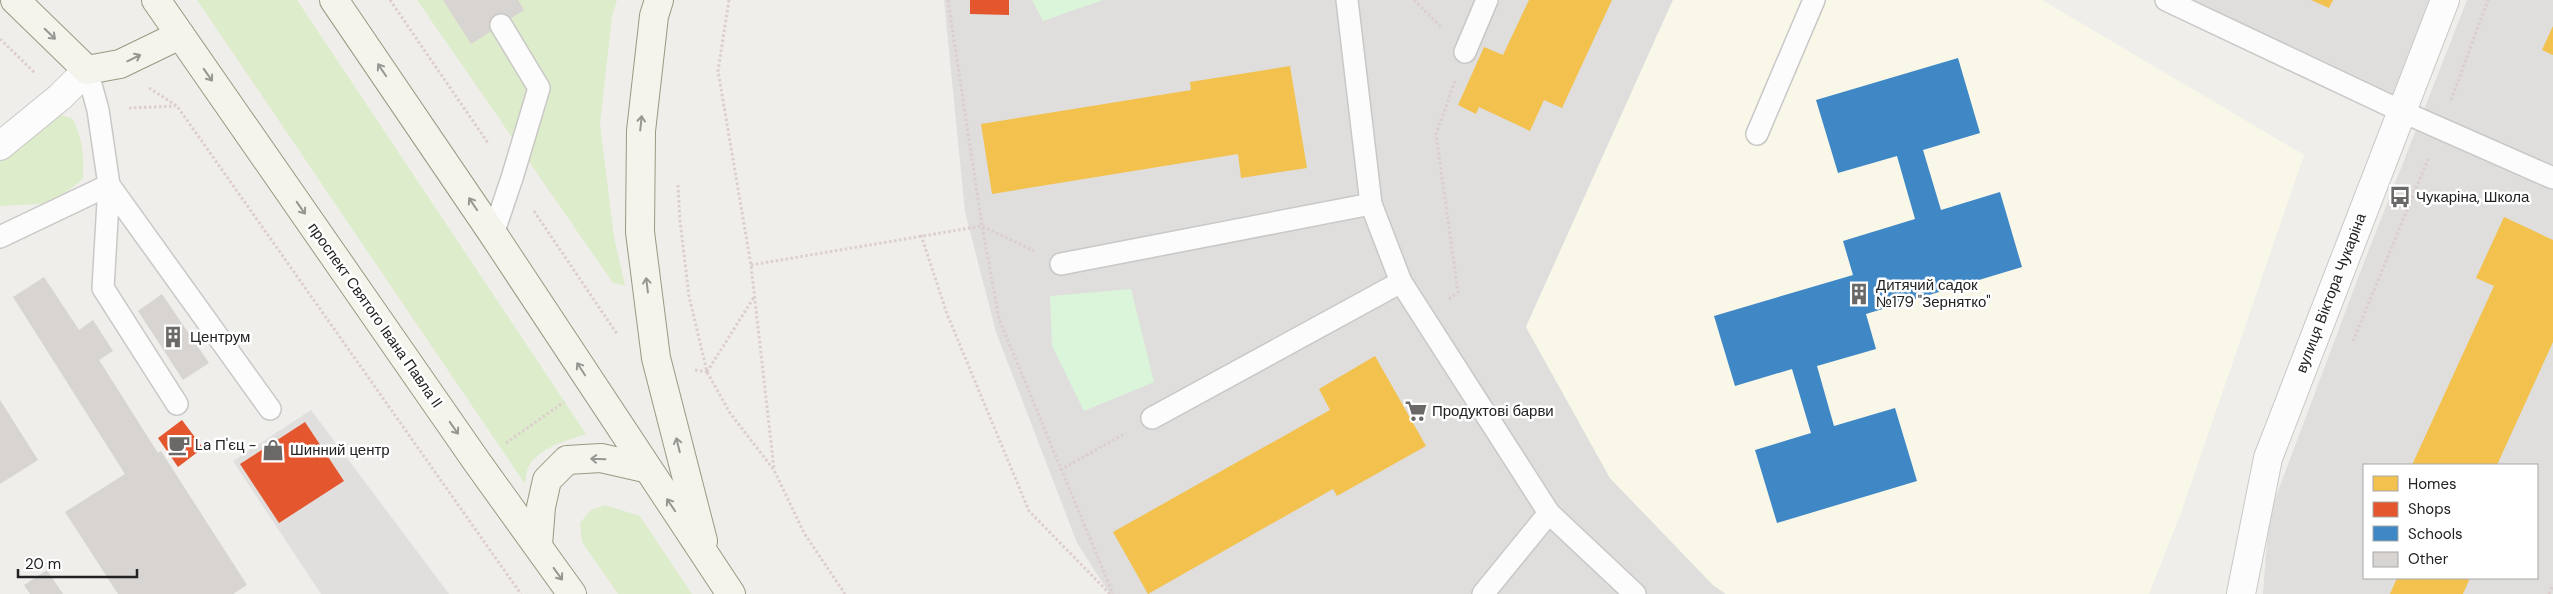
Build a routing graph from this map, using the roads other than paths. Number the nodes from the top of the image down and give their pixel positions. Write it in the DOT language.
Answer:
graph roads {
  1 [pos="15,0"];
  2 [pos="156,0"];
  3 [pos="334,0"];
  4 [pos="659,0"];
  5 [pos="1347,0"];
  6 [pos="1488,0"];
  7 [pos="1814,0"];
  8 [pos="2166,0"];
  9 [pos="2445,0"];
  10 [pos="501,25"];
  11 [pos="180,35"];
  12 [pos="1465,52"];
  13 [pos="87,70"];
  14 [pos="2401,111"];
  15 [pos="1757,134"];
  16 [pos="0,146"];
  17 [pos="2553,178"];
  18 [pos="109,185"];
  19 [pos="1371,204"];
  20 [pos="493,234"];
  21 [pos="0,237"];
  22 [pos="1061,264"];
  23 [pos="1401,282"];
  24 [pos="177,404"];
  25 [pos="270,409"];
  26 [pos="1152,418"];
  27 [pos="645,468"];
  28 [pos="1549,513"];
  29 [pos="538,546"];
  30 [pos="708,560"];
  31 [pos="572,594"];
  32 [pos="731,594"];
  33 [pos="1483,594"];
  34 [pos="1635,594"];
  35 [pos="2241,594"];
  1 -- 13 [label="main road, one-way"];
  2 -- 11 [label="main road, проспект Святого Івана Павла II"];
  20 -- 3 [label="main road, one-way"];
  30 -- 4 [label="main road, one-way"];
  5 -- 19 [label="lane"];
  6 -- 12 [label="lane"];
  7 -- 15 [label="lane"];
  8 -- 14 [label="lane"];
  9 -- 14 [label="street, вулиця Віктора Чукаріна"];
  10 -- 20 [label="lane"];
  13 -- 11 [label="main road, one-way"];
  11 -- 29 [label="main road, проспект Святого Івана Павла II, one-way"];
  13 -- 16 [label="street"];
  13 -- 18 [label="lane"];
  14 -- 17 [label="lane"];
  14 -- 35 [label="street, вулиця Віктора Чукаріна"];
  18 -- 21 [label="lane"];
  18 -- 24 [label="lane"];
  18 -- 25 [label="lane"];
  19 -- 22 [label="lane"];
  19 -- 23 [label="lane"];
  27 -- 20 [label="main road, one-way"];
  23 -- 26 [label="lane"];
  23 -- 28 [label="lane"];
  27 -- 29 [label="main road, one-way"];
  30 -- 27 [label="main road, one-way"];
  28 -- 33 [label="lane"];
  28 -- 34 [label="lane"];
  29 -- 31 [label="main road, проспект Святого Івана Павла II, one-way"];
  30 -- 32 [label="main road"];
}
